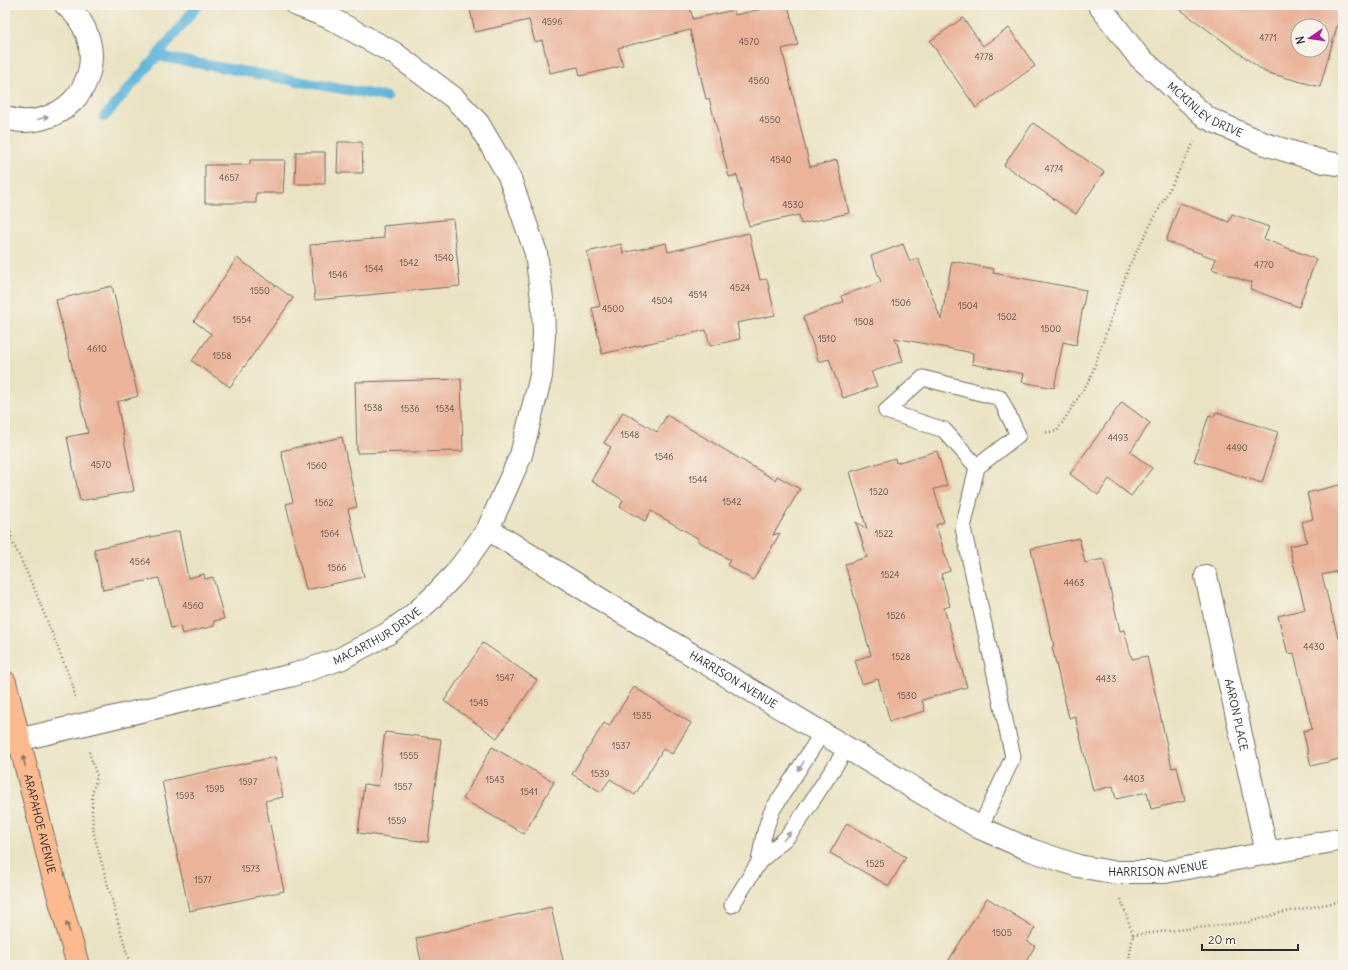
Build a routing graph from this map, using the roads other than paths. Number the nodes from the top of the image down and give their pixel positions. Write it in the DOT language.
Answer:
graph roads {
  1 [pos="297,5"];
  2 [pos="1099,5"];
  3 [pos="76,7"];
  4 [pos="5,117"];
  5 [pos="1343,165"];
  6 [pos="977,467"];
  7 [pos="488,529"];
  8 [pos="1206,576"];
  9 [pos="5,682"];
  10 [pos="822,733"];
  11 [pos="12,742"];
  12 [pos="846,748"];
  13 [pos="980,828"];
  14 [pos="1343,839"];
  15 [pos="1267,853"];
  16 [pos="759,862"];
  17 [pos="732,905"];
  18 [pos="78,965"];
  1 -- 7 [label="street, MACARTHUR DRIVE"];
  2 -- 5 [label="street, MCKINLEY DRIVE"];
  4 -- 3 [label="street, one-way"];
  6 -- 6 [label="lane"];
  6 -- 13 [label="lane"];
  7 -- 10 [label="street, HARRISON AVENUE"];
  7 -- 11 [label="street, MACARTHUR DRIVE"];
  8 -- 15 [label="street, AARON PLACE"];
  9 -- 11 [label="main road, ARAPAHOE AVENUE"];
  10 -- 12 [label="street, HARRISON AVENUE"];
  10 -- 16 [label="lane, one-way"];
  18 -- 11 [label="main road, ARAPAHOE AVENUE, one-way"];
  12 -- 13 [label="street, HARRISON AVENUE"];
  16 -- 12 [label="lane, one-way"];
  13 -- 15 [label="street, HARRISON AVENUE"];
  14 -- 15 [label="street, HARRISON AVENUE"];
  16 -- 17 [label="lane"];
}
